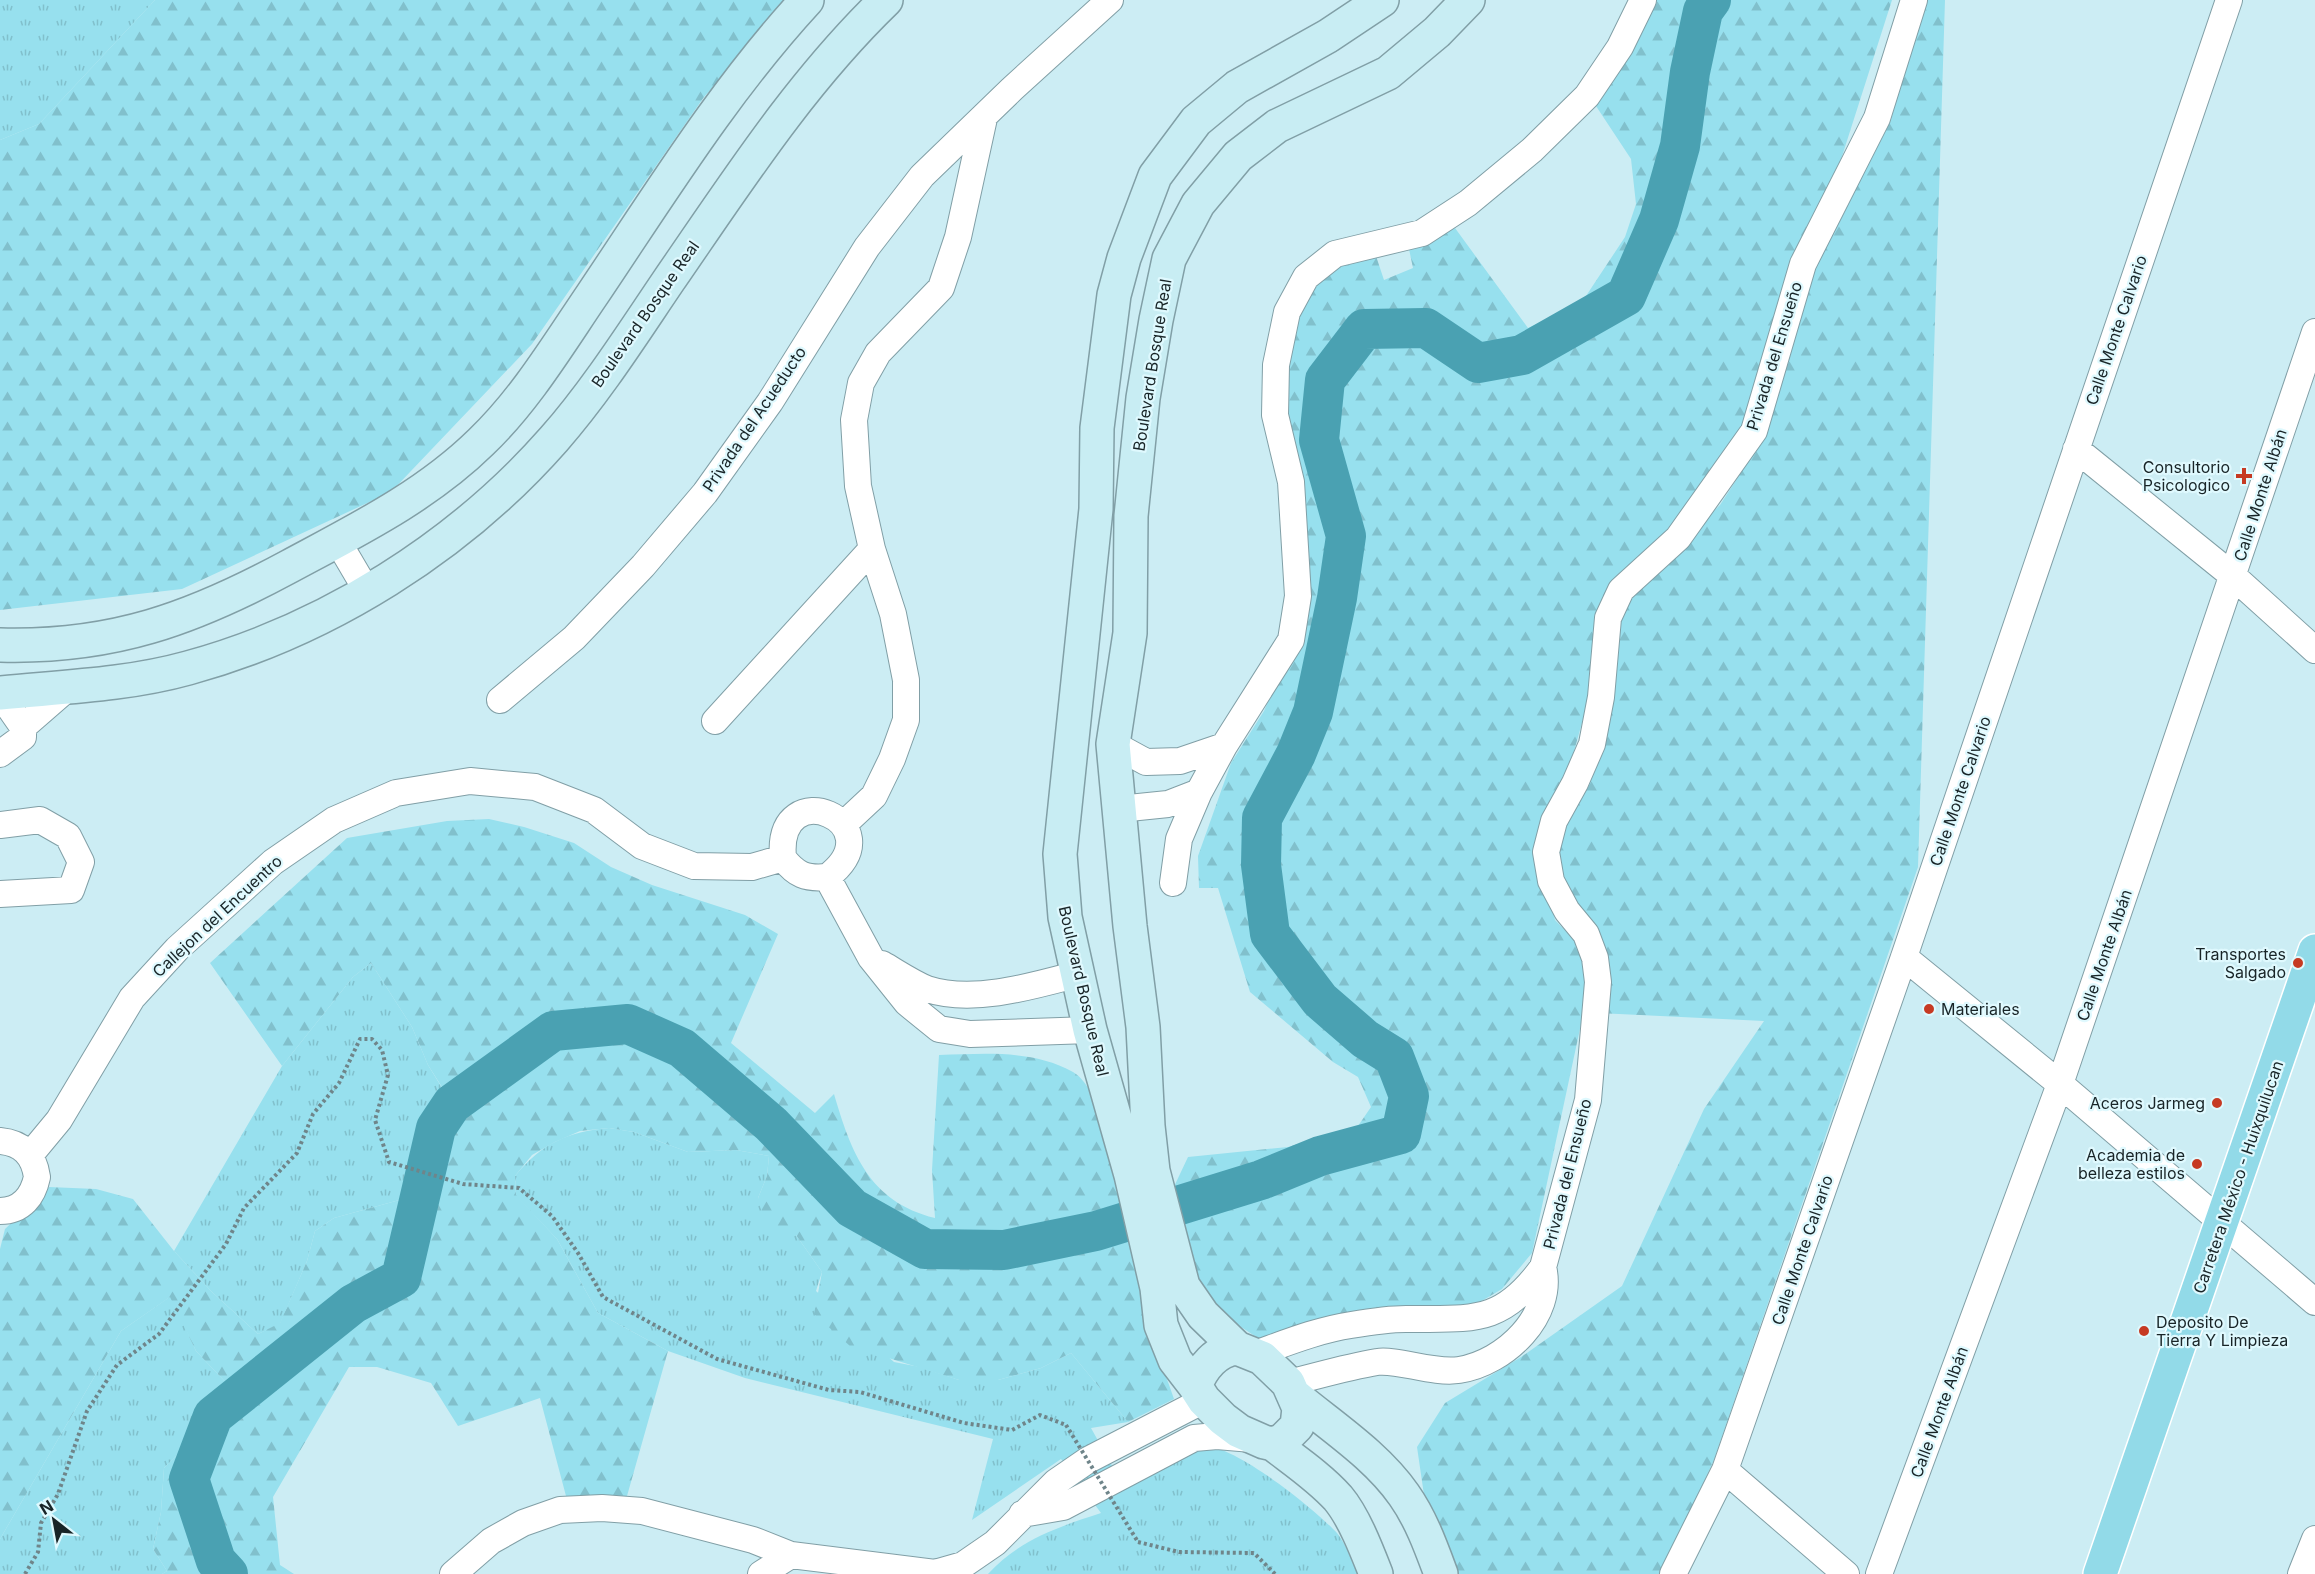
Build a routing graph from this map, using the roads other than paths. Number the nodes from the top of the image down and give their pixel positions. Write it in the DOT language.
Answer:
graph roads {
  1 [pos="807,0"];
  2 [pos="886,0"];
  3 [pos="1110,0"];
  4 [pos="1382,0"];
  5 [pos="1468,0"];
  6 [pos="1643,0"];
  7 [pos="1914,0"];
  8 [pos="2229,0"];
  9 [pos="984,118"];
  10 [pos="2315,332"];
  11 [pos="2076,449"];
  12 [pos="1096,509"];
  13 [pos="1131,516"];
  14 [pos="337,540"];
  15 [pos="872,549"];
  16 [pos="2233,576"];
  17 [pos="367,591"];
  18 [pos="0,645"];
  19 [pos="2315,650"];
  20 [pos="69,687"];
  21 [pos="0,693"];
  22 [pos="500,700"];
  23 [pos="715,721"];
  24 [pos="22,727"];
  25 [pos="1113,744"];
  26 [pos="1224,746"];
  27 [pos="0,754"];
  28 [pos="1199,792"];
  29 [pos="1119,809"];
  30 [pos="844,824"];
  31 [pos="0,825"];
  32 [pos="783,858"];
  33 [pos="827,877"];
  34 [pos="1173,883"];
  35 [pos="0,894"];
  36 [pos="2315,951"];
  37 [pos="1904,957"];
  38 [pos="871,958"];
  39 [pos="1078,974"];
  40 [pos="989,992"];
  41 [pos="1090,1030"];
  42 [pos="993,1033"];
  43 [pos="2060,1084"];
  44 [pos="0,1141"];
  45 [pos="30,1155"];
  46 [pos="1142,1173"];
  47 [pos="0,1211"];
  48 [pos="2222,1222"];
  49 [pos="1544,1267"];
  50 [pos="1170,1287"];
  51 [pos="2315,1302"];
  52 [pos="1374,1322"];
  53 [pos="1246,1351"];
  54 [pos="1380,1361"];
  55 [pos="1291,1389"];
  56 [pos="1199,1393"];
  57 [pos="1264,1441"];
  58 [pos="1725,1470"];
  59 [pos="1022,1514"];
  60 [pos="2315,1539"];
  61 [pos="791,1555"];
  62 [pos="453,1574"];
  63 [pos="761,1574"];
  64 [pos="1376,1574"];
  65 [pos="1441,1574"];
  66 [pos="1673,1574"];
  67 [pos="1846,1574"];
  68 [pos="1879,1574"];
  69 [pos="2100,1574"];
  70 [pos="2301,1574"];
  1 -- 14 [label="street"];
  2 -- 17 [label="street, Boulevard Bosque Real"];
  3 -- 9 [label="street, Privada del Acueducto"];
  4 -- 12 [label="street, Boulevard Bosque Real"];
  5 -- 13 [label="street, Boulevard Bosque Real"];
  6 -- 26 [label="street"];
  7 -- 49 [label="street, Privada del Ensueño"];
  8 -- 11 [label="street, Calle Monte Calvario"];
  9 -- 15 [label="street"];
  9 -- 22 [label="street, Privada del Acueducto"];
  10 -- 16 [label="street, Calle Monte Albán"];
  11 -- 16 [label="street"];
  11 -- 37 [label="street, Calle Monte Calvario"];
  12 -- 13 [label="street"];
  12 -- 39 [label="street, Boulevard Bosque Real"];
  13 -- 25 [label="street, Boulevard Bosque Real"];
  14 -- 17 [label="street"];
  14 -- 18 [label="street"];
  15 -- 23 [label="street"];
  15 -- 30 [label="street"];
  16 -- 19 [label="street"];
  16 -- 43 [label="street, Calle Monte Albán"];
  17 -- 20 [label="street, Boulevard Bosque Real"];
  20 -- 21 [label="street, Boulevard Bosque Real"];
  20 -- 24 [label="street"];
  21 -- 24 [label="street"];
  24 -- 27 [label="street"];
  25 -- 26 [label="street"];
  25 -- 29 [label="street, Boulevard Bosque Real"];
  26 -- 28 [label="street"];
  28 -- 29 [label="street"];
  28 -- 34 [label="street"];
  29 -- 46 [label="street, Boulevard Bosque Real"];
  30 -- 32 [label="street"];
  30 -- 33 [label="street"];
  31 -- 35 [label="street"];
  32 -- 33 [label="street"];
  32 -- 45 [label="street, Callejon del Encuentro"];
  33 -- 38 [label="street"];
  36 -- 48 [label="main road, Carretera México - Huixquilucan"];
  37 -- 43 [label="street"];
  37 -- 58 [label="street, Calle Monte Calvario"];
  38 -- 40 [label="street"];
  38 -- 42 [label="street"];
  39 -- 40 [label="street"];
  39 -- 41 [label="street, Boulevard Bosque Real"];
  40 -- 42 [label="street"];
  41 -- 42 [label="street"];
  41 -- 46 [label="street, Boulevard Bosque Real"];
  43 -- 48 [label="street"];
  43 -- 68 [label="street, Calle Monte Albán"];
  44 -- 45 [label="street"];
  45 -- 47 [label="street"];
  46 -- 50 [label="street, Boulevard Bosque Real"];
  48 -- 51 [label="street"];
  48 -- 69 [label="main road, Carretera México - Huixquilucan"];
  49 -- 52 [label="street, Privada del Ensueño"];
  49 -- 54 [label="street, Privada del Ensueño"];
  50 -- 53 [label="street, Boulevard Bosque Real"];
  50 -- 56 [label="street, Boulevard Bosque Real"];
  52 -- 53 [label="street, Privada del Ensueño"];
  52 -- 54 [label="street"];
  53 -- 55 [label="street"];
  53 -- 56 [label="street"];
  54 -- 55 [label="street, Privada del Ensueño"];
  55 -- 57 [label="street"];
  55 -- 65 [label="street"];
  56 -- 57 [label="street"];
  56 -- 59 [label="street"];
  57 -- 59 [label="street"];
  57 -- 64 [label="street"];
  58 -- 66 [label="street, Calle Monte Calvario"];
  58 -- 67 [label="street"];
  59 -- 61 [label="street"];
  60 -- 70 [label="street"];
  61 -- 62 [label="street"];
  61 -- 63 [label="street"];
}
